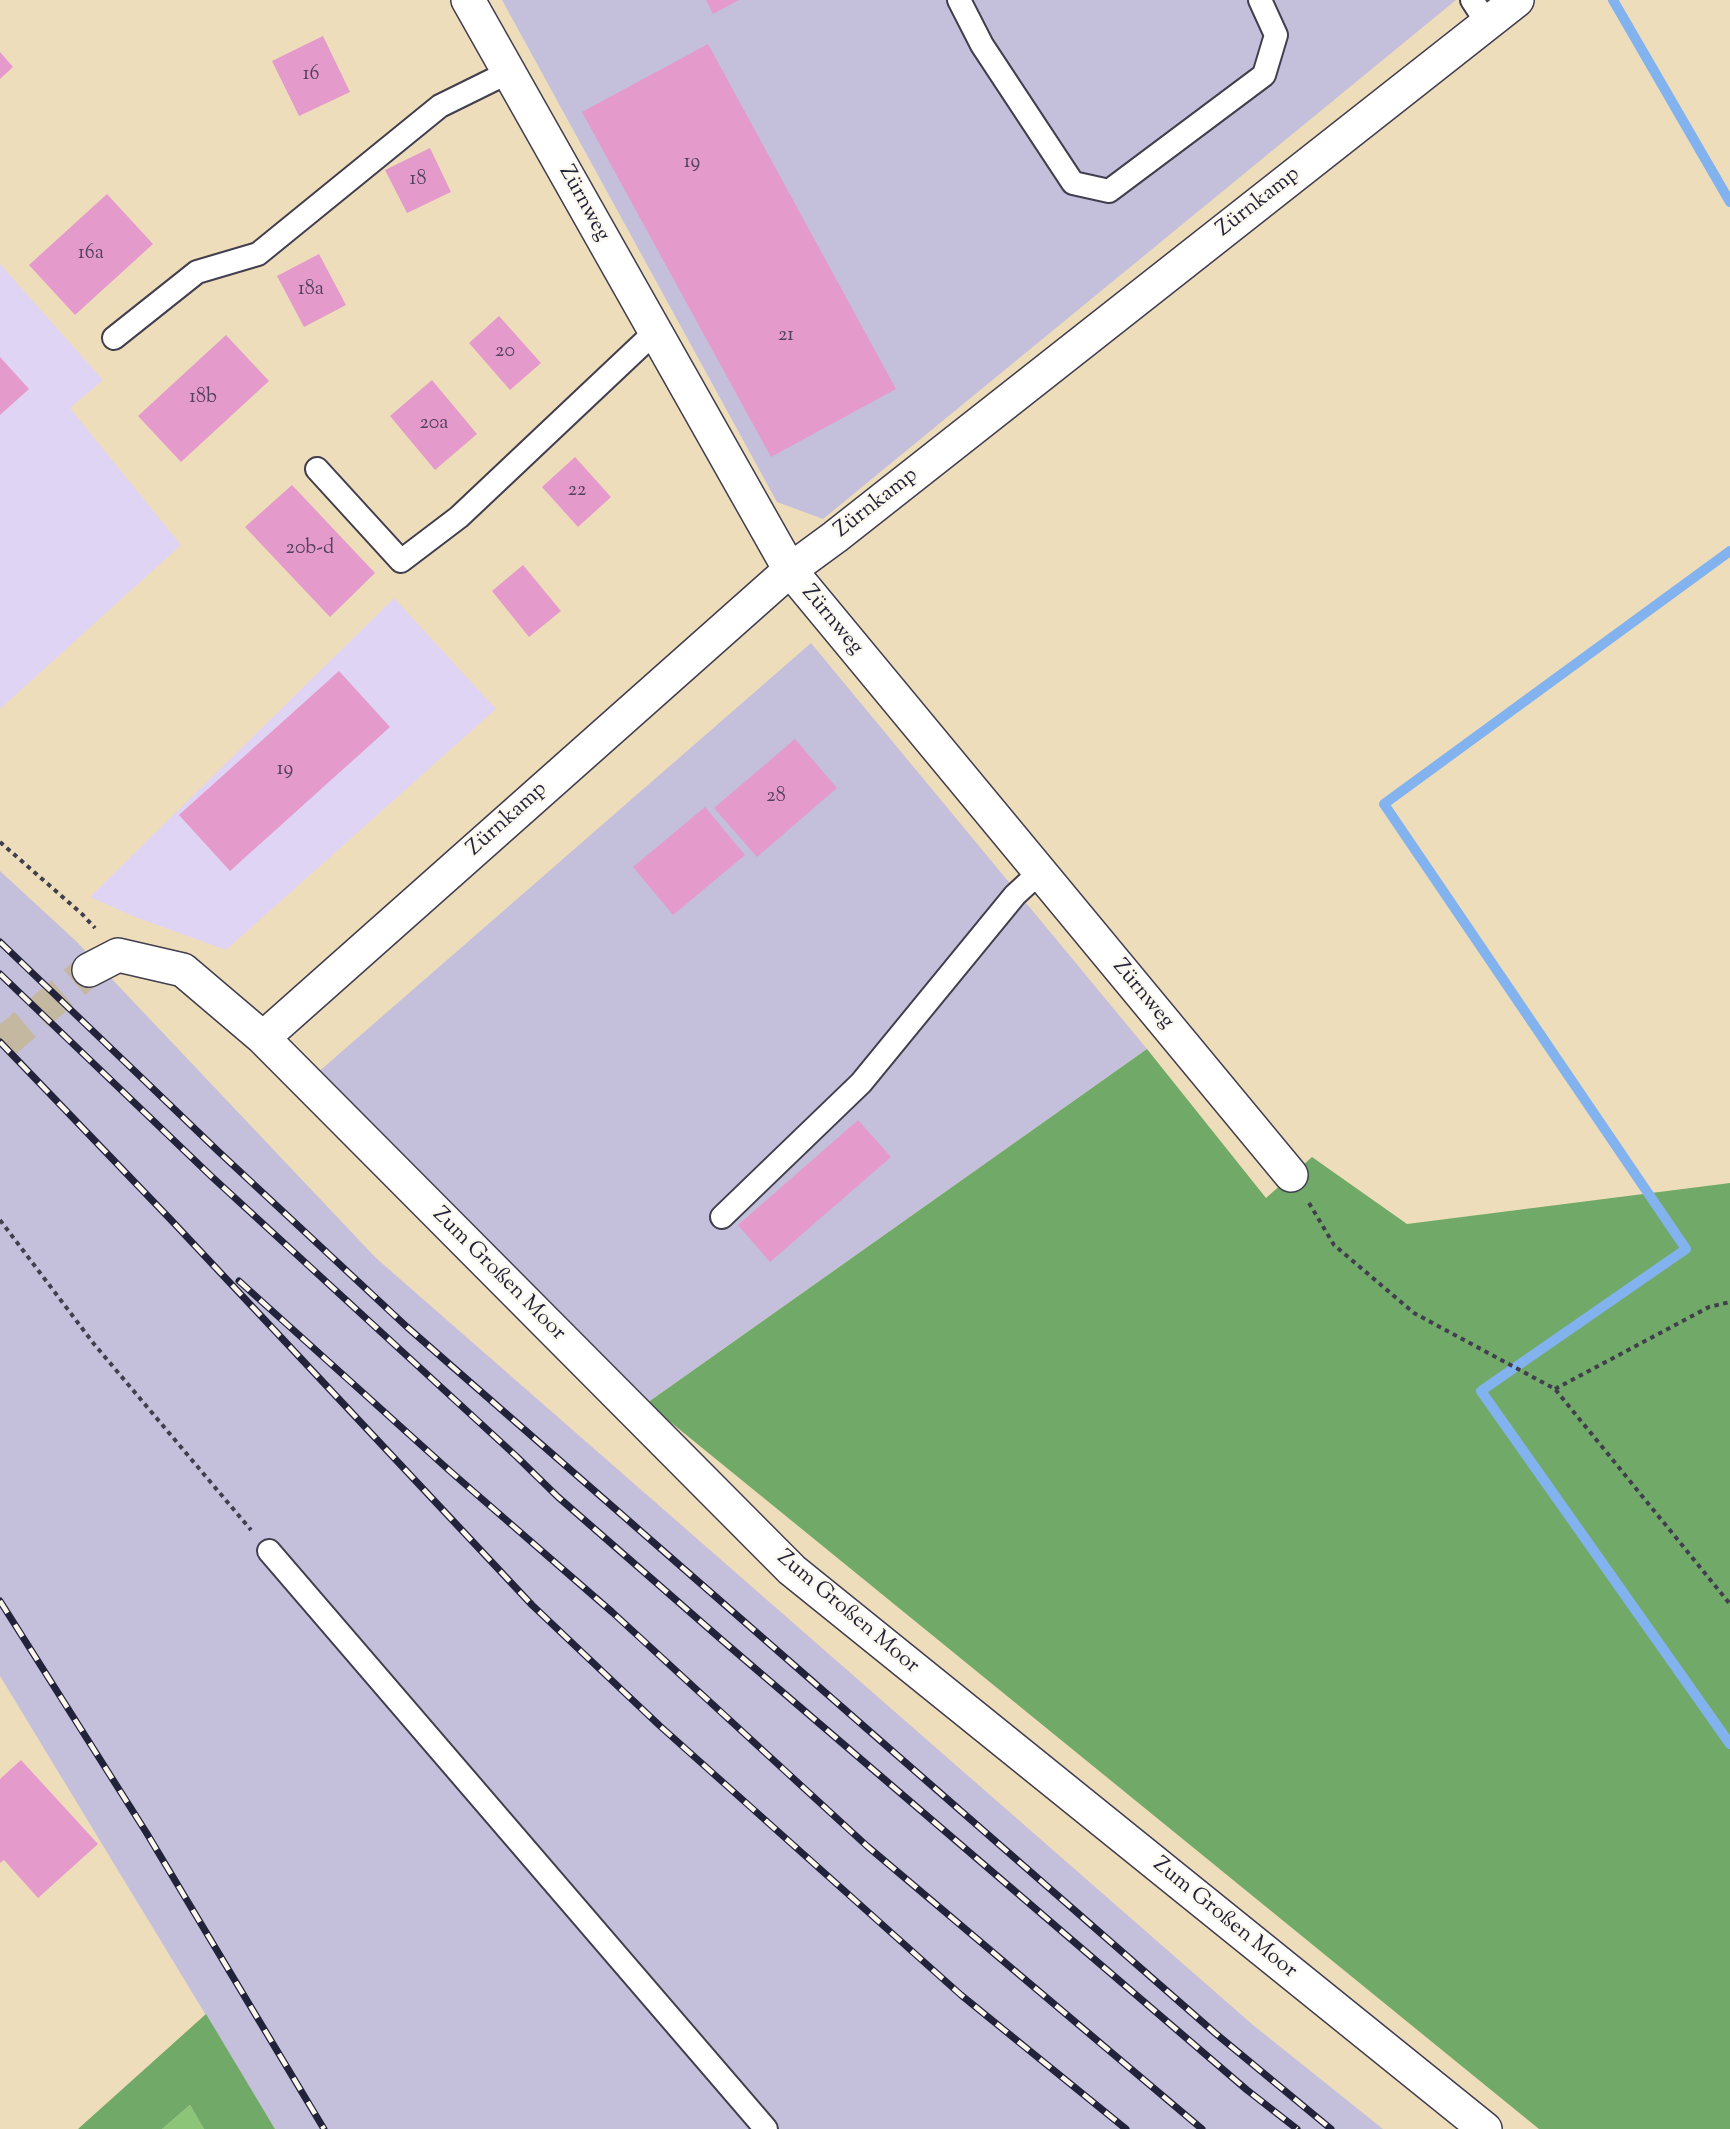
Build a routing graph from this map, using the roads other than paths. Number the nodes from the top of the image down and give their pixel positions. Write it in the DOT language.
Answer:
graph roads {
  1 [pos="468,0"];
  2 [pos="959,0"];
  3 [pos="1260,0"];
  4 [pos="1516,0"];
  5 [pos="1479,12"];
  6 [pos="509,72"];
  7 [pos="655,332"];
  8 [pos="114,338"];
  9 [pos="316,469"];
  10 [pos="790,570"];
  11 [pos="1040,872"];
  12 [pos="89,970"];
  13 [pos="263,1038"];
  14 [pos="1291,1175"];
  15 [pos="722,1217"];
  16 [pos="269,1551"];
  17 [pos="766,2129"];
  18 [pos="1485,2129"];
  1 -- 6 [label="street, Zürnweg"];
  2 -- 3 [label="lane"];
  4 -- 5 [label="street, Zürnkamp"];
  5 -- 10 [label="street, Zürnkamp"];
  6 -- 7 [label="street, Zürnweg"];
  6 -- 8 [label="lane"];
  7 -- 9 [label="lane"];
  7 -- 10 [label="street, Zürnweg"];
  10 -- 11 [label="street, Zürnweg"];
  10 -- 13 [label="street, Zürnkamp"];
  11 -- 14 [label="street, Zürnweg"];
  11 -- 15 [label="lane"];
  12 -- 13 [label="street, Zum Großen Moor"];
  13 -- 18 [label="street, Zum Großen Moor"];
  16 -- 17 [label="lane"];
}
